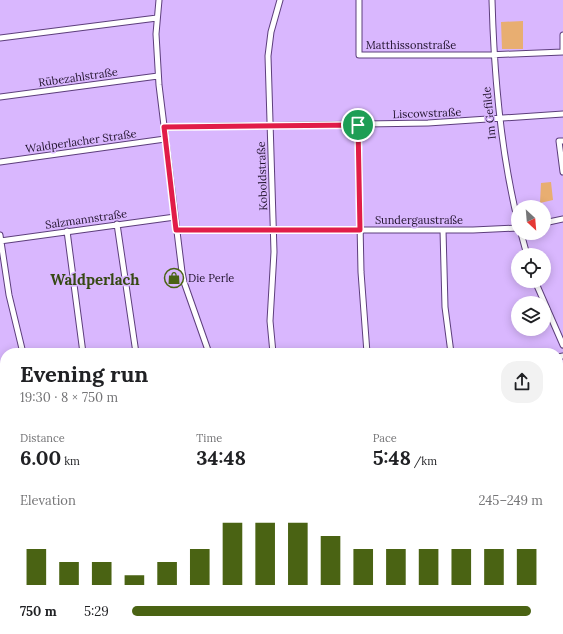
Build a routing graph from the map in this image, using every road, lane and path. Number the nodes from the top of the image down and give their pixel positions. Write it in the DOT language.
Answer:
graph roads {
  1 [pos="159,0"];
  2 [pos="280,0"];
  3 [pos="359,0"];
  4 [pos="492,0"];
  5 [pos="157,18"];
  6 [pos="563,35"];
  7 [pos="0,38"];
  8 [pos="563,52"];
  9 [pos="494,55"];
  10 [pos="158,76"];
  11 [pos="0,97"];
  12 [pos="563,114"];
  13 [pos="500,119"];
  14 [pos="358,125"];
  15 [pos="271,126"];
  16 [pos="164,127"];
  17 [pos="166,139"];
  18 [pos="563,141"];
  19 [pos="0,162"];
  20 [pos="563,172"];
  21 [pos="512,200"];
  22 [pos="175,217"];
  23 [pos="563,220"];
  24 [pos="551,222"];
  25 [pos="117,224"];
  26 [pos="511,228"];
  27 [pos="176,230"];
  28 [pos="273,230"];
  29 [pos="360,230"];
  30 [pos="443,230"];
  31 [pos="66,231"];
  32 [pos="0,235"];
  33 [pos="0,241"];
  34 [pos="538,288"];
  35 [pos="563,345"];
  36 [pos="22,348"];
  37 [pos="82,348"];
  38 [pos="135,348"];
  39 [pos="207,348"];
  40 [pos="273,348"];
  41 [pos="367,348"];
  42 [pos="449,348"];
  1 -- 5 [label="street"];
  2 -- 15 [label="street, Koboldstraße"];
  3 -- 9 [label="street, Matthissonstraße"];
  4 -- 9 [label="street, Im Gefilde"];
  5 -- 7 [label="street"];
  5 -- 10 [label="street"];
  6 -- 8 [label="street"];
  8 -- 9 [label="street"];
  9 -- 13 [label="street, Im Gefilde"];
  10 -- 11 [label="street, Rübezahlstraße"];
  10 -- 16 [label="street"];
  12 -- 13 [label="street, Liscowstraße"];
  13 -- 14 [label="street, Liscowstraße"];
  13 -- 21 [label="street, Im Gefilde"];
  14 -- 15 [label="street, Liscowstraße"];
  14 -- 29 [label="street"];
  15 -- 16 [label="street, Liscowstraße"];
  15 -- 28 [label="street, Koboldstraße"];
  16 -- 17 [label="street"];
  17 -- 19 [label="street, Waldperlacher Straße"];
  17 -- 22 [label="street"];
  18 -- 20 [label="street"];
  22 -- 25 [label="street, Salzmannstraße"];
  22 -- 27 [label="street"];
  23 -- 24 [label="street"];
  25 -- 31 [label="street, Salzmannstraße"];
  25 -- 38 [label="street"];
  26 -- 30 [label="street, Sundergaustraße"];
  27 -- 28 [label="street, Sundergaustraße"];
  27 -- 39 [label="street"];
  28 -- 29 [label="street, Sundergaustraße"];
  28 -- 40 [label="street, Koboldstraße"];
  29 -- 30 [label="street, Sundergaustraße"];
  29 -- 41 [label="street"];
  30 -- 42 [label="street"];
  31 -- 33 [label="street, Salzmannstraße"];
  31 -- 37 [label="street"];
  32 -- 33 [label="street"];
  33 -- 36 [label="street"];
  34 -- 35 [label="street"];
}
